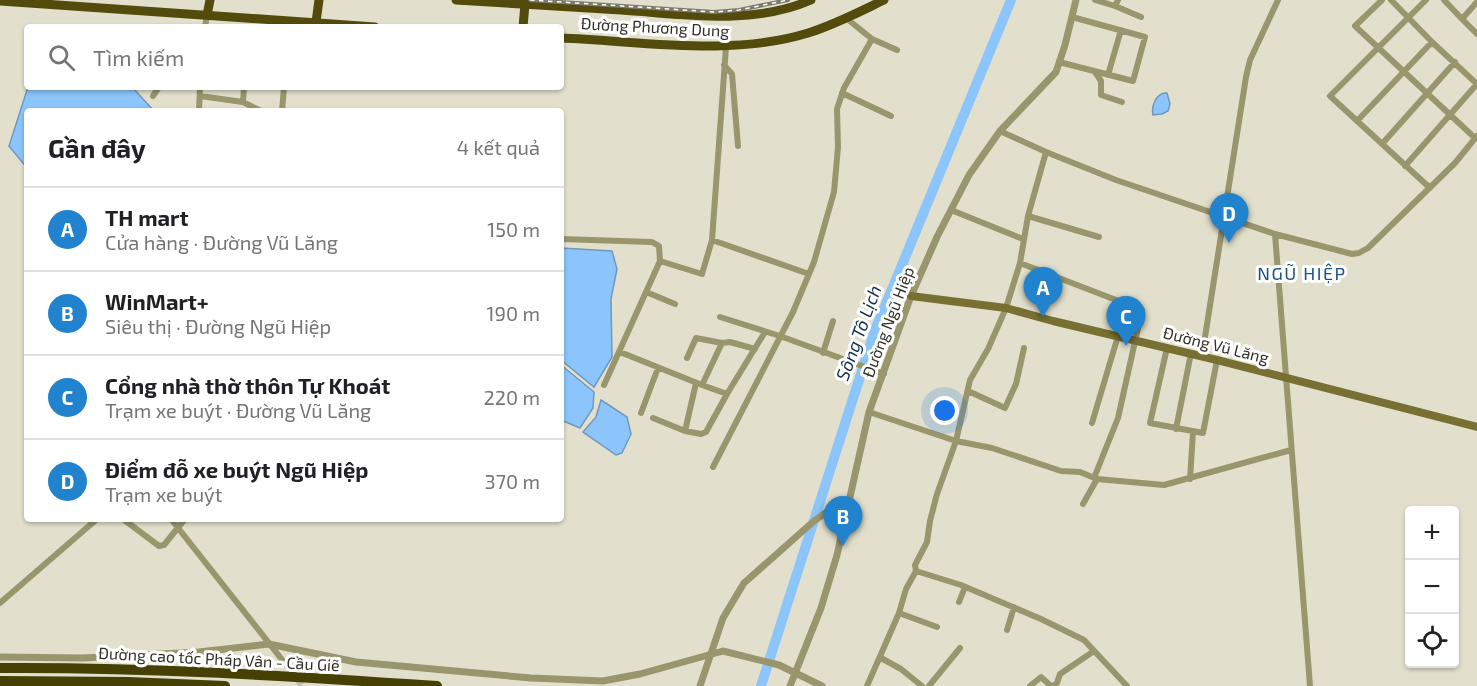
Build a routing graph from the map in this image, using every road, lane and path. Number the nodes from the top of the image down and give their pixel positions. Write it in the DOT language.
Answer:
graph roads {
  1 [pos="210,0"];
  2 [pos="319,0"];
  3 [pos="456,0"];
  4 [pos="811,0"];
  5 [pos="884,0"];
  6 [pos="1076,0"];
  7 [pos="1095,0"];
  8 [pos="1278,0"];
  9 [pos="1382,0"];
  10 [pos="1391,0"];
  11 [pos="1426,0"];
  12 [pos="1444,0"];
  13 [pos="0,1"];
  14 [pos="525,2"];
  15 [pos="1477,2"];
  16 [pos="1117,3"];
  17 [pos="207,15"];
  18 [pos="1071,17"];
  19 [pos="846,18"];
  20 [pos="1141,18"];
  21 [pos="1409,18"];
  22 [pos="1462,19"];
  23 [pos="206,24"];
  24 [pos="305,24"];
  25 [pos="316,24"];
  26 [pos="523,24"];
  27 [pos="1121,30"];
  28 [pos="1477,34"];
  29 [pos="564,38"];
  30 [pos="872,39"];
  31 [pos="1432,42"];
  32 [pos="726,47"];
  33 [pos="1378,48"];
  34 [pos="897,50"];
  35 [pos="1059,62"];
  36 [pos="1455,62"];
  37 [pos="724,65"];
  38 [pos="1095,71"];
  39 [pos="1405,72"];
  40 [pos="1108,75"];
  41 [pos="1477,84"];
  42 [pos="157,90"];
  43 [pos="200,90"];
  44 [pos="244,90"];
  45 [pos="284,90"];
  46 [pos="842,93"];
  47 [pos="1428,94"];
  48 [pos="153,96"];
  49 [pos="200,96"];
  50 [pos="243,102"];
  51 [pos="1122,102"];
  52 [pos="200,108"];
  53 [pos="255,108"];
  54 [pos="282,108"];
  55 [pos="1451,114"];
  56 [pos="891,116"];
  57 [pos="1357,121"];
  58 [pos="1000,131"];
  59 [pos="1476,137"];
  60 [pos="1382,144"];
  61 [pos="738,146"];
  62 [pos="1046,152"];
  63 [pos="1405,166"];
  64 [pos="1430,188"];
  65 [pos="951,210"];
  66 [pos="1028,216"];
  67 [pos="1223,217"];
  68 [pos="1275,234"];
  69 [pos="1099,237"];
  70 [pos="1023,238"];
  71 [pos="564,239"];
  72 [pos="712,240"];
  73 [pos="660,261"];
  74 [pos="1020,263"];
  75 [pos="809,274"];
  76 [pos="646,292"];
  77 [pos="910,296"];
  78 [pos="675,304"];
  79 [pos="1006,308"];
  80 [pos="720,317"];
  81 [pos="833,321"];
  82 [pos="765,332"];
  83 [pos="780,336"];
  84 [pos="1118,336"];
  85 [pos="1136,340"];
  86 [pos="722,343"];
  87 [pos="1024,348"];
  88 [pos="1167,348"];
  89 [pos="755,349"];
  90 [pos="620,352"];
  91 [pos="823,353"];
  92 [pos="1191,353"];
  93 [pos="1202,356"];
  94 [pos="687,358"];
  95 [pos="1217,360"];
  96 [pos="658,368"];
  97 [pos="880,373"];
  98 [pos="1287,379"];
  99 [pos="699,384"];
  100 [pos="604,385"];
  101 [pos="968,391"];
  102 [pos="727,394"];
  103 [pos="869,412"];
  104 [pos="641,413"];
  105 [pos="653,418"];
  106 [pos="1092,423"];
  107 [pos="1477,428"];
  108 [pos="1176,429"];
  109 [pos="685,431"];
  110 [pos="1193,432"];
  111 [pos="956,441"];
  112 [pos="1291,450"];
  113 [pos="712,467"];
  114 [pos="1096,478"];
  115 [pos="1190,479"];
  116 [pos="850,499"];
  117 [pos="1083,504"];
  118 [pos="94,522"];
  119 [pos="127,522"];
  120 [pos="173,522"];
  121 [pos="182,522"];
  122 [pos="177,528"];
  123 [pos="916,571"];
  124 [pos="965,587"];
  125 [pos="959,602"];
  126 [pos="0,603"];
  127 [pos="1014,607"];
  128 [pos="899,613"];
  129 [pos="938,627"];
  130 [pos="1007,630"];
  131 [pos="269,644"];
  132 [pos="960,648"];
  133 [pos="1094,651"];
  134 [pos="0,657"];
  135 [pos="881,658"];
  136 [pos="287,666"];
  137 [pos="0,668"];
  138 [pos="795,672"];
  139 [pos="0,681"];
  140 [pos="225,686"];
  141 [pos="437,686"];
  142 [pos="700,686"];
  143 [pos="790,686"];
  144 [pos="822,686"];
  145 [pos="867,686"];
  146 [pos="922,686"];
  147 [pos="929,686"];
  148 [pos="1030,686"];
  149 [pos="1052,686"];
  150 [pos="1127,686"];
  151 [pos="1310,686"];
  1 -- 17 [label="highway"];
  2 -- 25 [label="highway"];
  3 -- 14 [label="highway, Đường Phương Dung"];
  4 -- 14 [label="highway, Đường Phương Dung"];
  5 -- 19 [label="highway, Đường Phương Dung"];
  6 -- 18 [label="street, Đường Ngũ Hiệp"];
  7 -- 16 [label="street"];
  8 -- 67 [label="street"];
  9 -- 33 [label="street"];
  10 -- 21 [label="street"];
  11 -- 21 [label="street"];
  12 -- 22 [label="street"];
  13 -- 17 [label="highway"];
  14 -- 26 [label="highway"];
  15 -- 22 [label="street"];
  16 -- 20 [label="street"];
  17 -- 23 [label="street"];
  17 -- 24 [label="highway"];
  18 -- 27 [label="street"];
  18 -- 35 [label="street, Đường Ngũ Hiệp"];
  19 -- 30 [label="street"];
  19 -- 32 [label="highway, Đường Phương Dung"];
  21 -- 31 [label="street"];
  21 -- 33 [label="street"];
  22 -- 28 [label="street"];
  27 -- 40 [label="street"];
  27 -- 40 [label="street"];
  29 -- 32 [label="highway, Đường Phương Dung"];
  30 -- 34 [label="street"];
  30 -- 46 [label="street"];
  31 -- 36 [label="street"];
  31 -- 39 [label="street"];
  32 -- 37 [label="street"];
  33 -- 39 [label="street"];
  33 -- 57 [label="street"];
  35 -- 38 [label="street"];
  35 -- 58 [label="street, Đường Ngũ Hiệp"];
  36 -- 41 [label="street"];
  36 -- 47 [label="street"];
  37 -- 61 [label="street"];
  37 -- 72 [label="street"];
  38 -- 40 [label="street"];
  38 -- 51 [label="street"];
  39 -- 47 [label="street"];
  39 -- 57 [label="street"];
  41 -- 55 [label="street"];
  42 -- 48 [label="street"];
  43 -- 49 [label="street"];
  44 -- 50 [label="street"];
  45 -- 54 [label="street"];
  46 -- 56 [label="street"];
  46 -- 75 [label="street"];
  47 -- 55 [label="street"];
  47 -- 60 [label="street"];
  49 -- 50 [label="street"];
  49 -- 52 [label="street"];
  50 -- 53 [label="street"];
  55 -- 59 [label="street"];
  55 -- 63 [label="street"];
  57 -- 60 [label="street"];
  58 -- 62 [label="street"];
  58 -- 65 [label="street, Đường Ngũ Hiệp"];
  59 -- 64 [label="street"];
  60 -- 63 [label="street"];
  62 -- 66 [label="street"];
  62 -- 67 [label="street"];
  63 -- 64 [label="street"];
  64 -- 68 [label="street"];
  65 -- 70 [label="street"];
  65 -- 77 [label="street, Đường Ngũ Hiệp"];
  66 -- 69 [label="street"];
  66 -- 70 [label="street"];
  67 -- 68 [label="street"];
  67 -- 93 [label="street"];
  68 -- 98 [label="street"];
  70 -- 74 [label="street"];
  71 -- 73 [label="street"];
  72 -- 73 [label="street"];
  72 -- 75 [label="street"];
  73 -- 76 [label="street"];
  74 -- 79 [label="street"];
  74 -- 85 [label="street"];
  75 -- 83 [label="street"];
  76 -- 78 [label="street"];
  76 -- 90 [label="street"];
  77 -- 79 [label="main road, Đường Vũ Lăng"];
  77 -- 97 [label="street, Đường Ngũ Hiệp"];
  79 -- 84 [label="main road, Đường Vũ Lăng"];
  79 -- 101 [label="street"];
  80 -- 82 [label="street"];
  81 -- 91 [label="street"];
  82 -- 83 [label="street"];
  82 -- 89 [label="street"];
  83 -- 91 [label="street"];
  83 -- 113 [label="street"];
  84 -- 85 [label="main road, Đường Vũ Lăng"];
  84 -- 106 [label="street"];
  85 -- 88 [label="main road, Đường Vũ Lăng"];
  85 -- 114 [label="street"];
  86 -- 89 [label="street"];
  86 -- 94 [label="street"];
  86 -- 99 [label="street"];
  87 -- 101 [label="street"];
  88 -- 92 [label="main road, Đường Vũ Lăng"];
  88 -- 108 [label="street"];
  89 -- 102 [label="street"];
  90 -- 96 [label="street"];
  90 -- 100 [label="street"];
  91 -- 97 [label="street"];
  92 -- 93 [label="main road, Đường Vũ Lăng"];
  92 -- 108 [label="street"];
  93 -- 95 [label="main road, Đường Vũ Lăng"];
  95 -- 98 [label="main road, Đường Vũ Lăng"];
  95 -- 110 [label="street"];
  96 -- 99 [label="street"];
  96 -- 104 [label="street"];
  97 -- 103 [label="street, Đường Ngũ Hiệp"];
  98 -- 107 [label="main road, Đường Vũ Lăng"];
  98 -- 112 [label="street"];
  99 -- 102 [label="street"];
  99 -- 109 [label="street"];
  101 -- 111 [label="street"];
  102 -- 109 [label="street"];
  103 -- 111 [label="street"];
  103 -- 116 [label="street, Đường Ngũ Hiệp"];
  105 -- 109 [label="street"];
  108 -- 110 [label="street"];
  110 -- 115 [label="street"];
  111 -- 114 [label="street"];
  111 -- 123 [label="street"];
  112 -- 115 [label="street"];
  112 -- 151 [label="street"];
  114 -- 115 [label="street"];
  114 -- 117 [label="street"];
  116 -- 138 [label="street, Đường Ngũ Hiệp"];
  116 -- 142 [label="street"];
  118 -- 126 [label="street"];
  119 -- 122 [label="street"];
  120 -- 122 [label="street"];
  121 -- 122 [label="street"];
  122 -- 131 [label="street"];
  123 -- 124 [label="street"];
  123 -- 128 [label="street"];
  124 -- 125 [label="street"];
  124 -- 127 [label="street"];
  127 -- 130 [label="street"];
  127 -- 133 [label="street"];
  128 -- 129 [label="street"];
  128 -- 135 [label="street"];
  131 -- 134 [label="street"];
  131 -- 136 [label="street"];
  131 -- 138 [label="street"];
  132 -- 147 [label="street"];
  133 -- 149 [label="street"];
  133 -- 150 [label="street"];
  135 -- 145 [label="street"];
  135 -- 146 [label="street"];
  137 -- 141 [label="highway, Đường cao tốc Pháp Vân - Cầu Giẽ"];
  138 -- 143 [label="street, Đường Ngũ Hiệp"];
  138 -- 144 [label="street"];
  139 -- 140 [label="highway, Đường cao tốc Pháp Vân - Cầu Giẽ"];
  148 -- 149 [label="street"];
}
